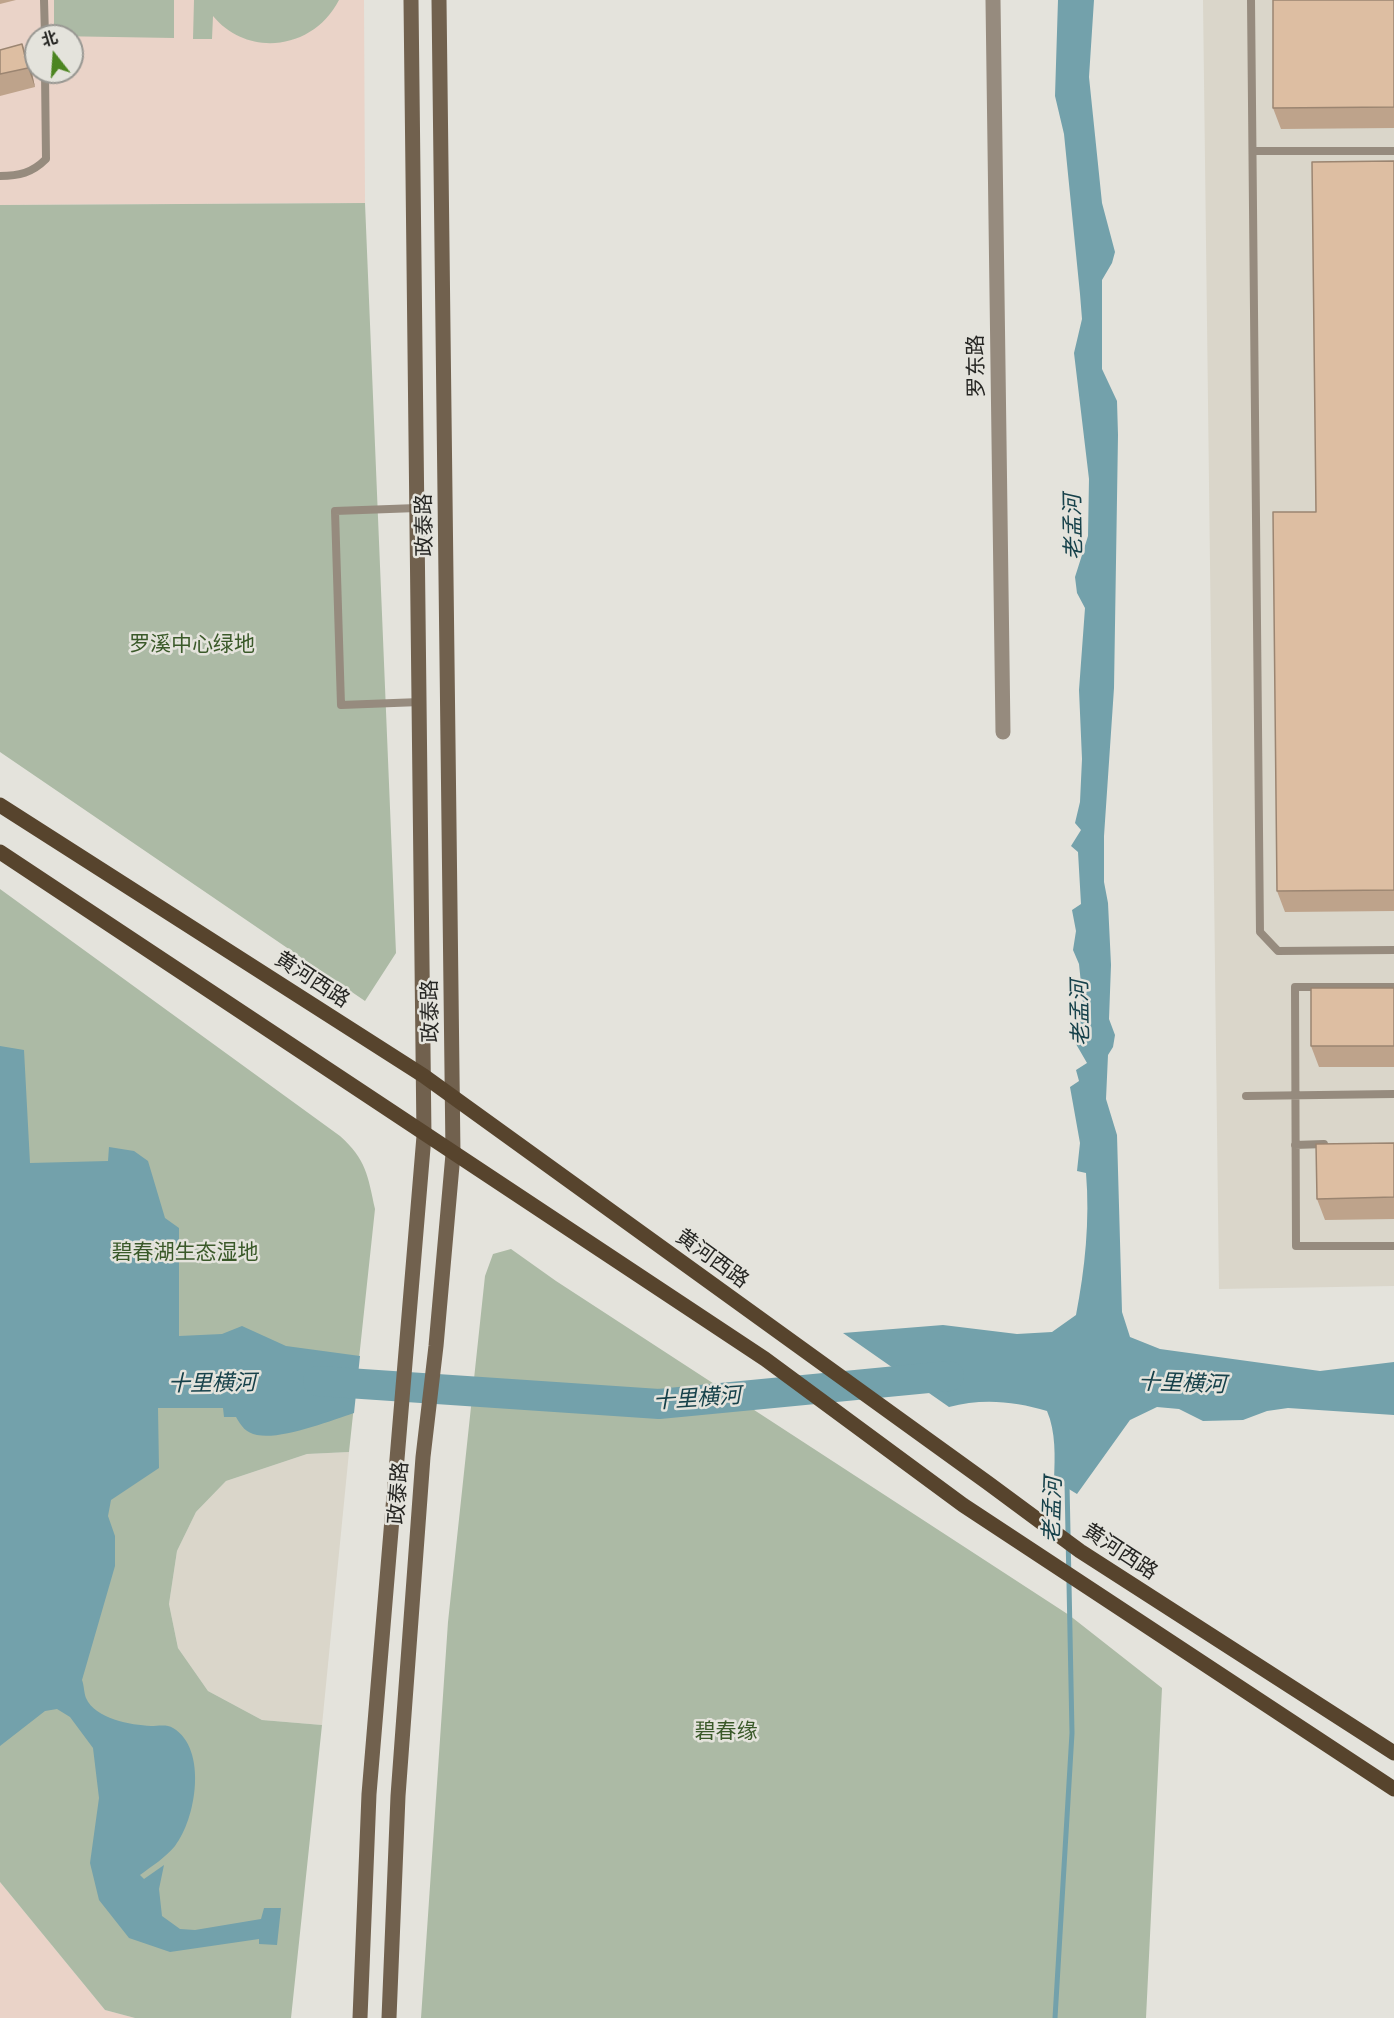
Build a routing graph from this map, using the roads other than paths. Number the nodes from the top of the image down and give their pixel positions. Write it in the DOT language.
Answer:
graph roads {
  1 [pos="45,0"];
  2 [pos="411,0"];
  3 [pos="439,0"];
  4 [pos="993,0"];
  5 [pos="1251,0"];
  6 [pos="45,24"];
  7 [pos="45,84"];
  8 [pos="1394,151"];
  9 [pos="1254,152"];
  10 [pos="0,176"];
  11 [pos="417,508"];
  12 [pos="420,702"];
  13 [pos="1003,732"];
  14 [pos="0,805"];
  15 [pos="0,852"];
  16 [pos="1394,950"];
  17 [pos="1394,987"];
  18 [pos="424,1076"];
  19 [pos="1394,1094"];
  20 [pos="1295,1095"];
  21 [pos="1246,1096"];
  22 [pos="453,1097"];
  23 [pos="424,1136"];
  24 [pos="1339,1144"];
  25 [pos="1295,1145"];
  26 [pos="453,1154"];
  27 [pos="1394,1246"];
  28 [pos="1394,1753"];
  29 [pos="1394,1790"];
  30 [pos="360,2018"];
  31 [pos="389,2018"];
  1 -- 6 [label="lane"];
  2 -- 11 [label="main road, 政泰路"];
  3 -- 22 [label="main road, 政泰路"];
  4 -- 13 [label="street, 罗东路"];
  5 -- 9 [label="lane"];
  7 -- 10 [label="lane"];
  8 -- 9 [label="lane"];
  9 -- 16 [label="lane"];
  11 -- 12 [label="main road, 政泰路"];
  11 -- 12 [label="lane"];
  12 -- 18 [label="main road, 政泰路"];
  14 -- 18 [label="main road, 黄河西路"];
  15 -- 23 [label="main road"];
  17 -- 20 [label="lane"];
  18 -- 22 [label="main road, 黄河西路"];
  18 -- 23 [label="main road, 政泰路"];
  19 -- 20 [label="lane"];
  20 -- 21 [label="lane"];
  20 -- 25 [label="lane"];
  22 -- 26 [label="main road, 政泰路"];
  22 -- 28 [label="main road, 黄河西路"];
  23 -- 26 [label="main road"];
  23 -- 30 [label="main road, 政泰路"];
  24 -- 25 [label="lane"];
  25 -- 27 [label="lane"];
  26 -- 29 [label="main road"];
  26 -- 31 [label="main road, 政泰路"];
}
